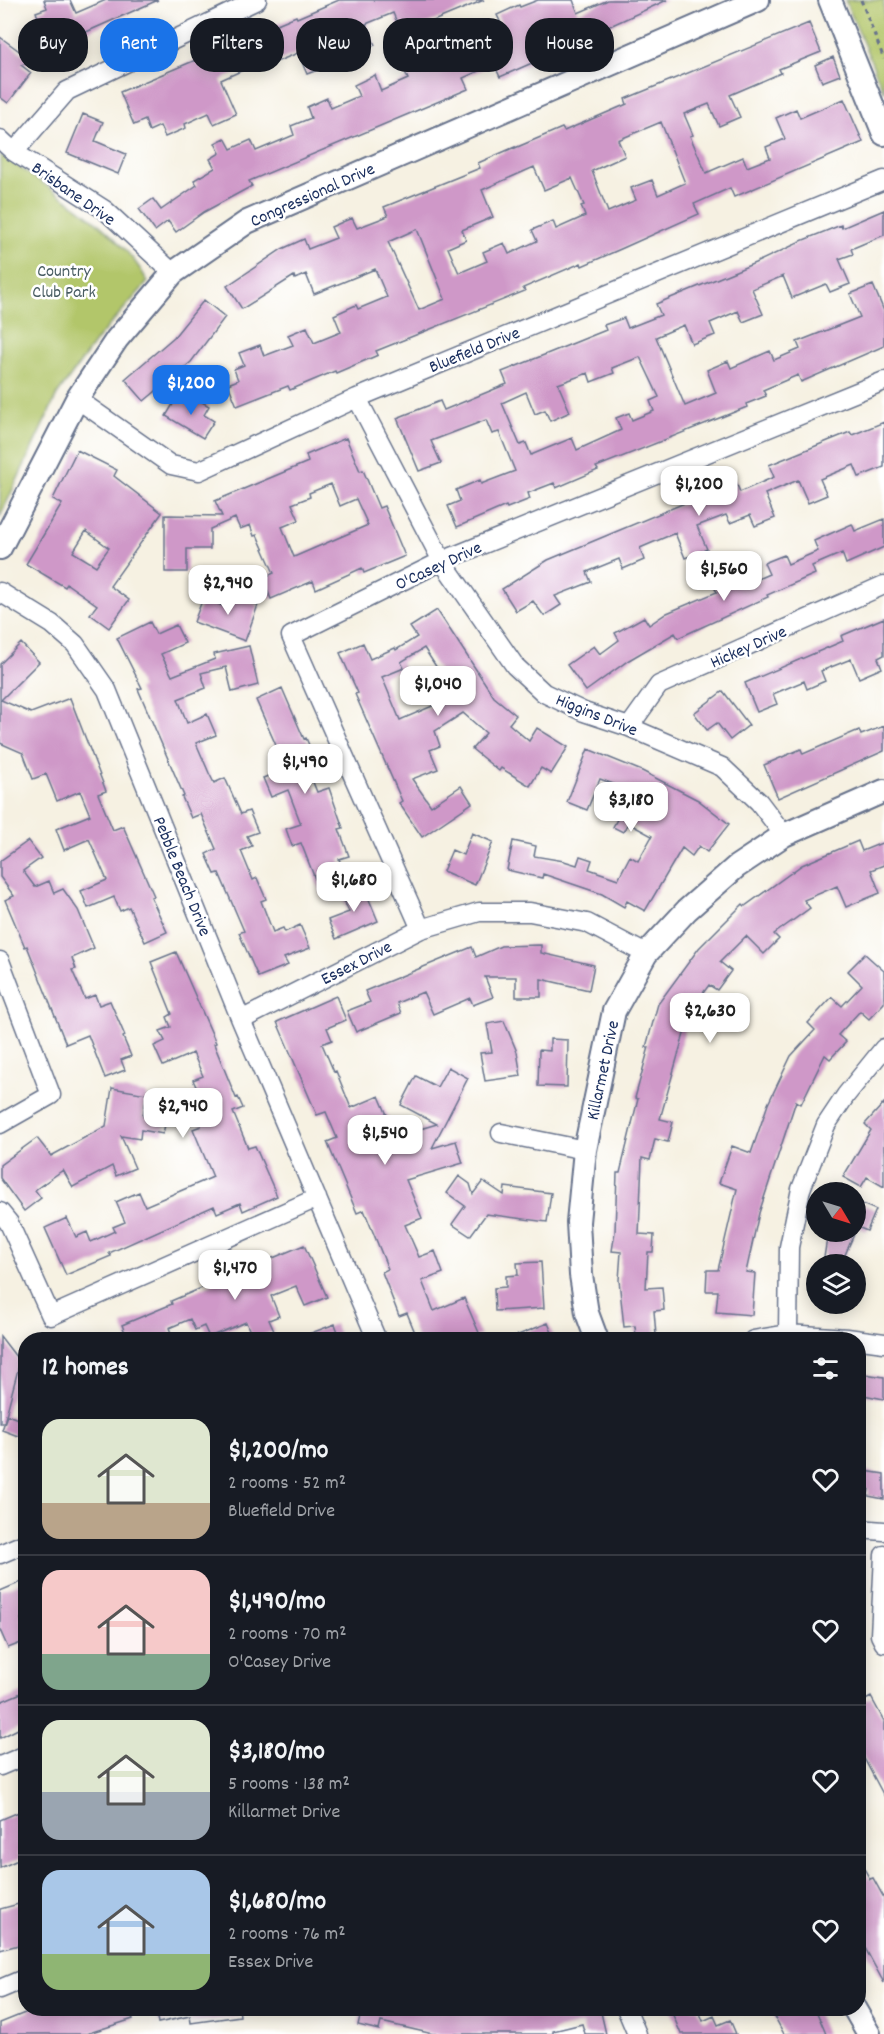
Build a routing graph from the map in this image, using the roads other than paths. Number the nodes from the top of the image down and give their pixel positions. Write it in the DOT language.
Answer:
graph roads {
  1 [pos="257,0"];
  2 [pos="758,0"];
  3 [pos="830,0"];
  4 [pos="232,5"];
  5 [pos="884,134"];
  6 [pos="0,139"];
  7 [pos="14,152"];
  8 [pos="884,180"];
  9 [pos="173,273"];
  10 [pos="884,381"];
  11 [pos="357,398"];
  12 [pos="77,399"];
  13 [pos="0,548"];
  14 [pos="442,561"];
  15 [pos="884,585"];
  16 [pos="0,592"];
  17 [pos="629,727"];
  18 [pos="884,791"];
  19 [pos="784,835"];
  20 [pos="421,929"];
  21 [pos="646,954"];
  22 [pos="0,961"];
  23 [pos="241,1020"];
  24 [pos="884,1048"];
  25 [pos="0,1124"];
  26 [pos="501,1133"];
  27 [pos="585,1150"];
  28 [pos="317,1198"];
  29 [pos="0,1212"];
  30 [pos="374,1332"];
  31 [pos="594,1332"];
  32 [pos="788,1332"];
  33 [pos="866,1341"];
  34 [pos="884,1343"];
  35 [pos="866,1530"];
  36 [pos="884,1531"];
  37 [pos="18,1547"];
  38 [pos="0,1554"];
  39 [pos="884,1555"];
  40 [pos="884,1643"];
  41 [pos="18,1758"];
  42 [pos="0,1766"];
  43 [pos="18,1981"];
  44 [pos="0,1989"];
  45 [pos="629,2016"];
  46 [pos="858,2016"];
  47 [pos="637,2034"];
  48 [pos="868,2034"];
  1 -- 4 [label="street"];
  2 -- 9 [label="street, Congressional Drive"];
  3 -- 5 [label="street"];
  4 -- 7 [label="street"];
  6 -- 7 [label="street, Brisbane Drive"];
  7 -- 9 [label="street, Brisbane Drive"];
  8 -- 11 [label="street, Bluefield Drive"];
  9 -- 12 [label="street, Congressional Drive"];
  10 -- 14 [label="street, O'Casey Drive"];
  11 -- 12 [label="street, Bluefield Drive"];
  11 -- 14 [label="street, Higgins Drive"];
  12 -- 13 [label="street, Congressional Drive"];
  14 -- 17 [label="street, Higgins Drive"];
  14 -- 20 [label="street, O'Casey Drive"];
  15 -- 17 [label="street, Hickey Drive"];
  16 -- 23 [label="street, Pebble Beach Drive"];
  17 -- 19 [label="street, Higgins Drive"];
  18 -- 19 [label="street, Killarmet Drive"];
  19 -- 21 [label="street, Killarmet Drive"];
  20 -- 21 [label="street, Essex Drive"];
  20 -- 23 [label="street, Essex Drive"];
  21 -- 27 [label="street, Killarmet Drive"];
  22 -- 25 [label="street"];
  23 -- 28 [label="street, Pebble Beach Drive"];
  24 -- 32 [label="street"];
  26 -- 27 [label="street"];
  27 -- 31 [label="street, Killarmet Drive"];
  28 -- 29 [label="street"];
  28 -- 30 [label="street, Pebble Beach Drive"];
  33 -- 34 [label="street"];
  35 -- 36 [label="street"];
  37 -- 38 [label="street"];
  39 -- 40 [label="street"];
  41 -- 42 [label="street"];
  43 -- 44 [label="street"];
  45 -- 47 [label="street"];
  46 -- 48 [label="street"];
}
